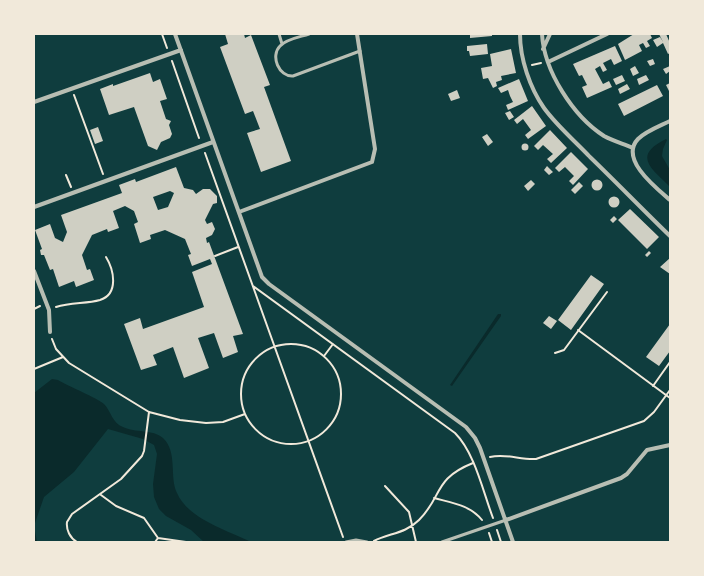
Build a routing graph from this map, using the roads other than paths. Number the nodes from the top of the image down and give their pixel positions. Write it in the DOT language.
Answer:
graph roads {
  1 [pos="175,34"];
  2 [pos="279,34"];
  3 [pos="309,34"];
  4 [pos="357,34"];
  5 [pos="520,34"];
  6 [pos="542,34"];
  7 [pos="550,34"];
  8 [pos="607,34"];
  9 [pos="282,44"];
  10 [pos="181,50"];
  11 [pos="543,50"];
  12 [pos="360,51"];
  13 [pos="548,62"];
  14 [pos="34,102"];
  15 [pos="670,121"];
  16 [pos="213,142"];
  17 [pos="633,148"];
  18 [pos="670,200"];
  19 [pos="34,207"];
  20 [pos="239,212"];
  21 [pos="670,236"];
  22 [pos="34,271"];
  23 [pos="50,332"];
  24 [pos="670,445"];
  25 [pos="506,520"];
  26 [pos="345,542"];
  27 [pos="367,542"];
  28 [pos="442,542"];
  29 [pos="513,542"];
  1 -- 10 [label="street"];
  2 -- 9 [label="lane"];
  3 -- 9 [label="lane"];
  4 -- 12 [label="street"];
  5 -- 21 [label="street"];
  6 -- 11 [label="street"];
  7 -- 11 [label="street"];
  8 -- 13 [label="street"];
  9 -- 12 [label="lane"];
  10 -- 14 [label="street"];
  10 -- 16 [label="street"];
  11 -- 13 [label="street"];
  12 -- 20 [label="street"];
  13 -- 17 [label="street"];
  15 -- 17 [label="street"];
  16 -- 19 [label="street"];
  16 -- 20 [label="street"];
  17 -- 18 [label="street"];
  20 -- 25 [label="street"];
  22 -- 23 [label="street"];
  24 -- 25 [label="street"];
  25 -- 28 [label="lane"];
  25 -- 29 [label="street"];
  26 -- 27 [label="lane"];
}
